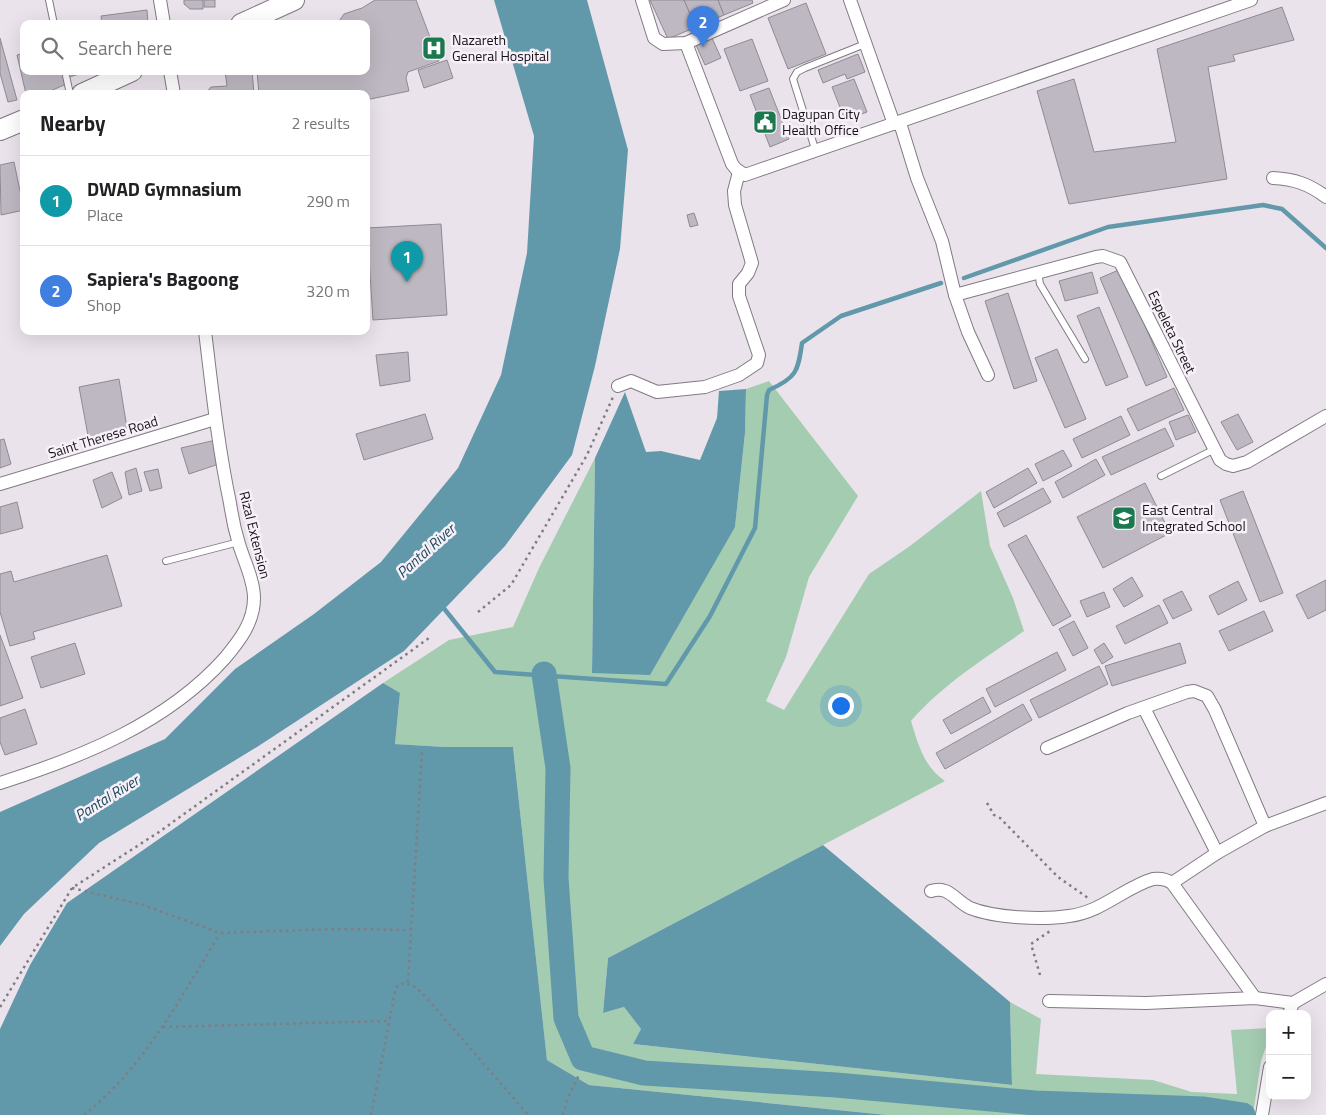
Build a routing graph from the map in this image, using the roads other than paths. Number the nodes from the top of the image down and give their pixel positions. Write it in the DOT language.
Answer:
graph roads {
  1 [pos="49,0"];
  2 [pos="160,0"];
  3 [pos="294,0"];
  4 [pos="642,0"];
  5 [pos="850,0"];
  6 [pos="1251,0"];
  7 [pos="777,1"];
  8 [pos="53,20"];
  9 [pos="163,20"];
  10 [pos="249,20"];
  11 [pos="686,43"];
  12 [pos="865,44"];
  13 [pos="66,75"];
  14 [pos="123,75"];
  15 [pos="171,75"];
  16 [pos="69,90"];
  17 [pos="91,90"];
  18 [pos="173,90"];
  19 [pos="20,122"];
  20 [pos="897,123"];
  21 [pos="0,130"];
  22 [pos="816,152"];
  23 [pos="739,172"];
  24 [pos="1273,178"];
  25 [pos="1326,197"];
  26 [pos="1038,272"];
  27 [pos="955,295"];
  28 [pos="205,335"];
  29 [pos="1085,359"];
  30 [pos="988,375"];
  31 [pos="618,386"];
  32 [pos="1326,416"];
  33 [pos="215,419"];
  34 [pos="1215,449"];
  35 [pos="1161,476"];
  36 [pos="0,484"];
  37 [pos="239,542"];
  38 [pos="166,561"];
  39 [pos="1144,708"];
  40 [pos="1047,748"];
  41 [pos="0,783"];
  42 [pos="1326,804"];
  43 [pos="1265,826"];
  44 [pos="1217,853"];
  45 [pos="1172,883"];
  46 [pos="931,891"];
  47 [pos="1326,984"];
  48 [pos="1255,998"];
  49 [pos="1049,1001"];
  50 [pos="1291,1008"];
  51 [pos="1266,1085"];
  52 [pos="1262,1115"];
  1 -- 8 [label="lane"];
  2 -- 9 [label="street"];
  3 -- 10 [label="main road"];
  4 -- 11 [label="street"];
  5 -- 12 [label="street"];
  6 -- 20 [label="street"];
  7 -- 11 [label="street"];
  11 -- 23 [label="street"];
  12 -- 20 [label="street"];
  12 -- 22 [label="lane"];
  13 -- 16 [label="lane"];
  14 -- 17 [label="main road"];
  15 -- 18 [label="street"];
  19 -- 21 [label="main road"];
  20 -- 22 [label="street"];
  20 -- 27 [label="street"];
  22 -- 23 [label="street"];
  23 -- 31 [label="street"];
  24 -- 25 [label="street"];
  26 -- 27 [label="street, Espeleta Street"];
  26 -- 29 [label="lane"];
  26 -- 34 [label="street, Espeleta Street"];
  27 -- 30 [label="street"];
  28 -- 33 [label="street, Rizal Extension"];
  32 -- 34 [label="street, Espeleta Street"];
  33 -- 36 [label="street, Saint Therese Road"];
  33 -- 37 [label="street, Rizal Extension"];
  34 -- 35 [label="lane"];
  37 -- 38 [label="lane"];
  37 -- 41 [label="street, Rizal Extension"];
  39 -- 40 [label="street"];
  39 -- 43 [label="street"];
  39 -- 44 [label="street"];
  42 -- 43 [label="street"];
  43 -- 44 [label="street"];
  44 -- 45 [label="street"];
  45 -- 46 [label="street"];
  45 -- 48 [label="street"];
  47 -- 50 [label="street"];
  48 -- 49 [label="street"];
  48 -- 50 [label="street"];
  51 -- 52 [label="street"];
}
